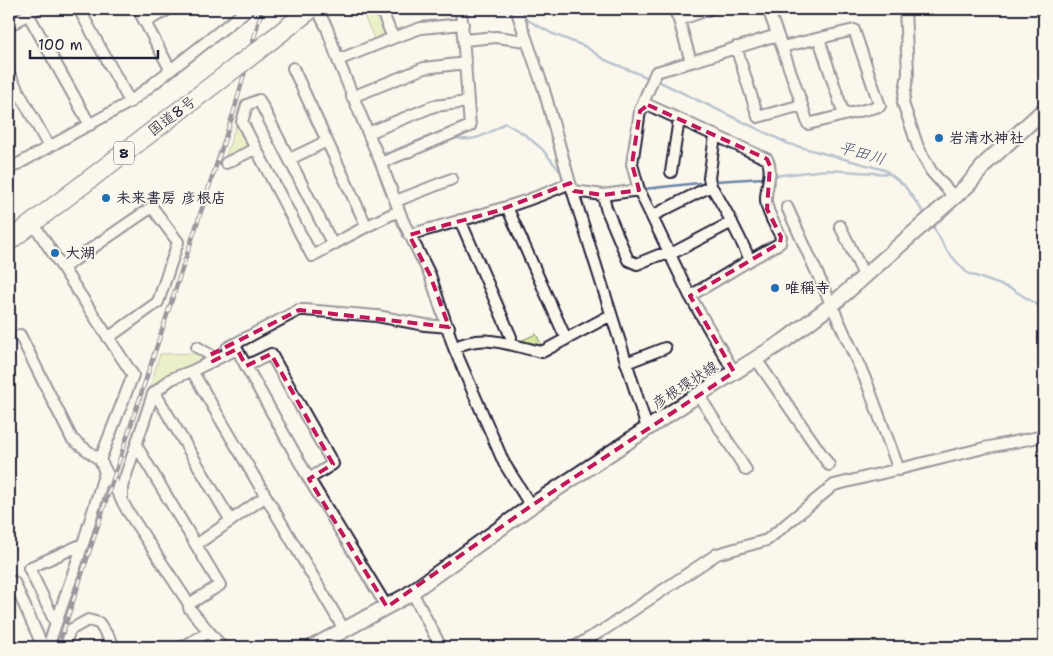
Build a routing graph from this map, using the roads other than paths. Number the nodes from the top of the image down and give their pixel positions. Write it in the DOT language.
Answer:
graph roads {
  1 [pos="79,9"];
  2 [pos="138,9"];
  3 [pos="169,9"];
  4 [pos="248,9"];
  5 [pos="312,9"];
  6 [pos="381,9"];
  7 [pos="461,9"];
  8 [pos="516,9"];
  9 [pos="674,9"];
  10 [pos="710,9"];
  11 [pos="768,9"];
  12 [pos="905,9"];
  13 [pos="32,11"];
  14 [pos="678,20"];
  15 [pos="145,22"];
  16 [pos="463,24"];
  17 [pos="9,26"];
  18 [pos="777,35"];
  19 [pos="393,38"];
  20 [pos="819,39"];
  21 [pos="464,40"];
  22 [pos="526,41"];
  23 [pos="736,47"];
  24 [pos="782,47"];
  25 [pos="338,60"];
  26 [pos="691,62"];
  27 [pos="466,64"];
  28 [pos="293,68"];
  29 [pos="170,69"];
  30 [pos="9,74"];
  31 [pos="352,97"];
  32 [pos="130,102"];
  33 [pos="468,102"];
  34 [pos="802,105"];
  35 [pos="1044,110"];
  36 [pos="640,111"];
  37 [pos="844,115"];
  38 [pos="679,119"];
  39 [pos="90,125"];
  40 [pos="368,133"];
  41 [pos="715,136"];
  42 [pos="327,141"];
  43 [pos="49,147"];
  44 [pos="255,149"];
  45 [pos="290,159"];
  46 [pos="380,163"];
  47 [pos="226,164"];
  48 [pos="9,169"];
  49 [pos="671,172"];
  50 [pos="452,179"];
  51 [pos="711,186"];
  52 [pos="572,187"];
  53 [pos="639,190"];
  54 [pos="603,195"];
  55 [pos="954,197"];
  56 [pos="397,206"];
  57 [pos="787,206"];
  58 [pos="507,207"];
  59 [pos="652,216"];
  60 [pos="460,220"];
  61 [pos="33,222"];
  62 [pos="732,222"];
  63 [pos="366,225"];
  64 [pos="840,226"];
  65 [pos="409,235"];
  66 [pos="9,241"];
  67 [pos="333,245"];
  68 [pos="669,255"];
  69 [pos="750,260"];
  70 [pos="63,268"];
  71 [pos="864,275"];
  72 [pos="690,296"];
  73 [pos="833,304"];
  74 [pos="611,315"];
  75 [pos="449,327"];
  76 [pos="563,332"];
  77 [pos="20,335"];
  78 [pos="511,337"];
  79 [pos="108,338"];
  80 [pos="197,347"];
  81 [pos="454,348"];
  82 [pos="665,348"];
  83 [pos="211,358"];
  84 [pos="756,359"];
  85 [pos="626,362"];
  86 [pos="246,366"];
  87 [pos="192,370"];
  88 [pos="734,372"];
  89 [pos="153,394"];
  90 [pos="698,394"];
  91 [pos="647,428"];
  92 [pos="1044,436"];
  93 [pos="136,445"];
  94 [pos="100,460"];
  95 [pos="829,465"];
  96 [pos="746,470"];
  97 [pos="898,470"];
  98 [pos="310,479"];
  99 [pos="266,496"];
  100 [pos="122,497"];
  101 [pos="531,506"];
  102 [pos="231,521"];
  103 [pos="83,544"];
  104 [pos="196,545"];
  105 [pos="14,582"];
  106 [pos="412,592"];
  107 [pos="189,604"];
  108 [pos="387,607"];
  109 [pos="56,624"];
  110 [pos="345,631"];
  111 [pos="209,632"];
  112 [pos="43,647"];
  113 [pos="48,647"];
  114 [pos="67,647"];
  115 [pos="115,647"];
  116 [pos="182,647"];
  117 [pos="222,647"];
  118 [pos="313,647"];
  119 [pos="441,647"];
  120 [pos="574,647"];
  1 -- 32 [label="street"];
  2 -- 15 [label="street"];
  3 -- 15 [label="street"];
  4 -- 29 [label="street"];
  5 -- 25 [label="street"];
  5 -- 61 [label="highway, 国道8号 / 8, bridge"];
  6 -- 19 [label="street"];
  7 -- 16 [label="street"];
  8 -- 22 [label="street"];
  9 -- 14 [label="street"];
  10 -- 14 [label="street"];
  11 -- 18 [label="street"];
  12 -- 55 [label="street"];
  13 -- 17 [label="street"];
  13 -- 39 [label="street"];
  14 -- 26 [label="street"];
  15 -- 29 [label="street"];
  16 -- 19 [label="street"];
  16 -- 21 [label="street"];
  18 -- 23 [label="street"];
  18 -- 24 [label="street"];
  19 -- 25 [label="street"];
  20 -- 24 [label="street"];
  20 -- 37 [label="street"];
  20 -- 37 [label="street"];
  21 -- 22 [label="street"];
  21 -- 27 [label="street"];
  22 -- 52 [label="street"];
  23 -- 26 [label="street"];
  23 -- 34 [label="street"];
  24 -- 34 [label="street"];
  25 -- 31 [label="street"];
  26 -- 36 [label="street"];
  27 -- 31 [label="street"];
  27 -- 33 [label="street"];
  28 -- 42 [label="street"];
  29 -- 32 [label="street"];
  30 -- 43 [label="street"];
  31 -- 40 [label="street"];
  32 -- 39 [label="street"];
  33 -- 40 [label="street"];
  33 -- 46 [label="street"];
  34 -- 37 [label="street"];
  35 -- 55 [label="main road, 彦根環状線"];
  36 -- 38 [label="street"];
  36 -- 53 [label="street"];
  38 -- 41 [label="street"];
  38 -- 49 [label="street"];
  39 -- 43 [label="street"];
  40 -- 46 [label="street"];
  41 -- 51 [label="street"];
  41 -- 69 [label="street"];
  42 -- 45 [label="street"];
  42 -- 63 [label="street"];
  43 -- 48 [label="street"];
  44 -- 45 [label="street"];
  44 -- 47 [label="street"];
  44 -- 67 [label="street"];
  45 -- 67 [label="street"];
  46 -- 56 [label="street"];
  50 -- 56 [label="street"];
  51 -- 59 [label="street"];
  51 -- 62 [label="street"];
  52 -- 54 [label="street"];
  52 -- 58 [label="street"];
  52 -- 74 [label="street"];
  53 -- 54 [label="street"];
  53 -- 59 [label="street"];
  54 -- 68 [label="street"];
  55 -- 71 [label="main road, 彦根環状線"];
  56 -- 63 [label="street"];
  56 -- 65 [label="street"];
  57 -- 73 [label="street"];
  58 -- 60 [label="street"];
  58 -- 76 [label="street"];
  59 -- 68 [label="street"];
  60 -- 65 [label="street"];
  60 -- 78 [label="street"];
  61 -- 66 [label="highway, 国道8号 / 8"];
  61 -- 70 [label="street"];
  62 -- 68 [label="street"];
  62 -- 69 [label="street"];
  63 -- 67 [label="street"];
  64 -- 71 [label="street"];
  65 -- 75 [label="street"];
  68 -- 72 [label="street"];
  69 -- 72 [label="street"];
  70 -- 79 [label="street"];
  70 -- 79 [label="street"];
  71 -- 73 [label="main road, 彦根環状線"];
  72 -- 88 [label="street"];
  73 -- 84 [label="main road, 彦根環状線"];
  73 -- 97 [label="street"];
  74 -- 81 [label="street"];
  74 -- 85 [label="street"];
  75 -- 81 [label="street"];
  75 -- 83 [label="street"];
  77 -- 94 [label="street"];
  79 -- 94 [label="street"];
  80 -- 83 [label="street"];
  81 -- 101 [label="street"];
  82 -- 85 [label="street"];
  83 -- 86 [label="street"];
  83 -- 87 [label="street"];
  84 -- 88 [label="main road, 彦根環状線"];
  84 -- 95 [label="street"];
  85 -- 91 [label="street"];
  86 -- 98 [label="street"];
  86 -- 98 [label="street"];
  87 -- 89 [label="street"];
  87 -- 99 [label="street"];
  88 -- 90 [label="main road, 彦根環状線"];
  89 -- 93 [label="street"];
  89 -- 102 [label="street"];
  90 -- 91 [label="main road, 彦根環状線"];
  90 -- 96 [label="street"];
  91 -- 101 [label="main road, 彦根環状線"];
  92 -- 97 [label="street"];
  93 -- 100 [label="street"];
  93 -- 104 [label="street"];
  94 -- 100 [label="street"];
  94 -- 103 [label="street"];
  97 -- 120 [label="street"];
  98 -- 108 [label="street"];
  99 -- 102 [label="street"];
  99 -- 110 [label="street"];
  100 -- 107 [label="street"];
  101 -- 106 [label="main road, 彦根環状線"];
  102 -- 104 [label="street"];
  103 -- 109 [label="street"];
  103 -- 109 [label="street"];
  104 -- 107 [label="street"];
  105 -- 112 [label="street"];
  106 -- 108 [label="main road, 彦根環状線"];
  106 -- 119 [label="street"];
  107 -- 111 [label="street"];
  108 -- 110 [label="main road, 彦根環状線"];
  109 -- 113 [label="street"];
  110 -- 118 [label="main road, 彦根環状線"];
  111 -- 116 [label="street"];
  111 -- 117 [label="street"];
  114 -- 115 [label="street"];
}
